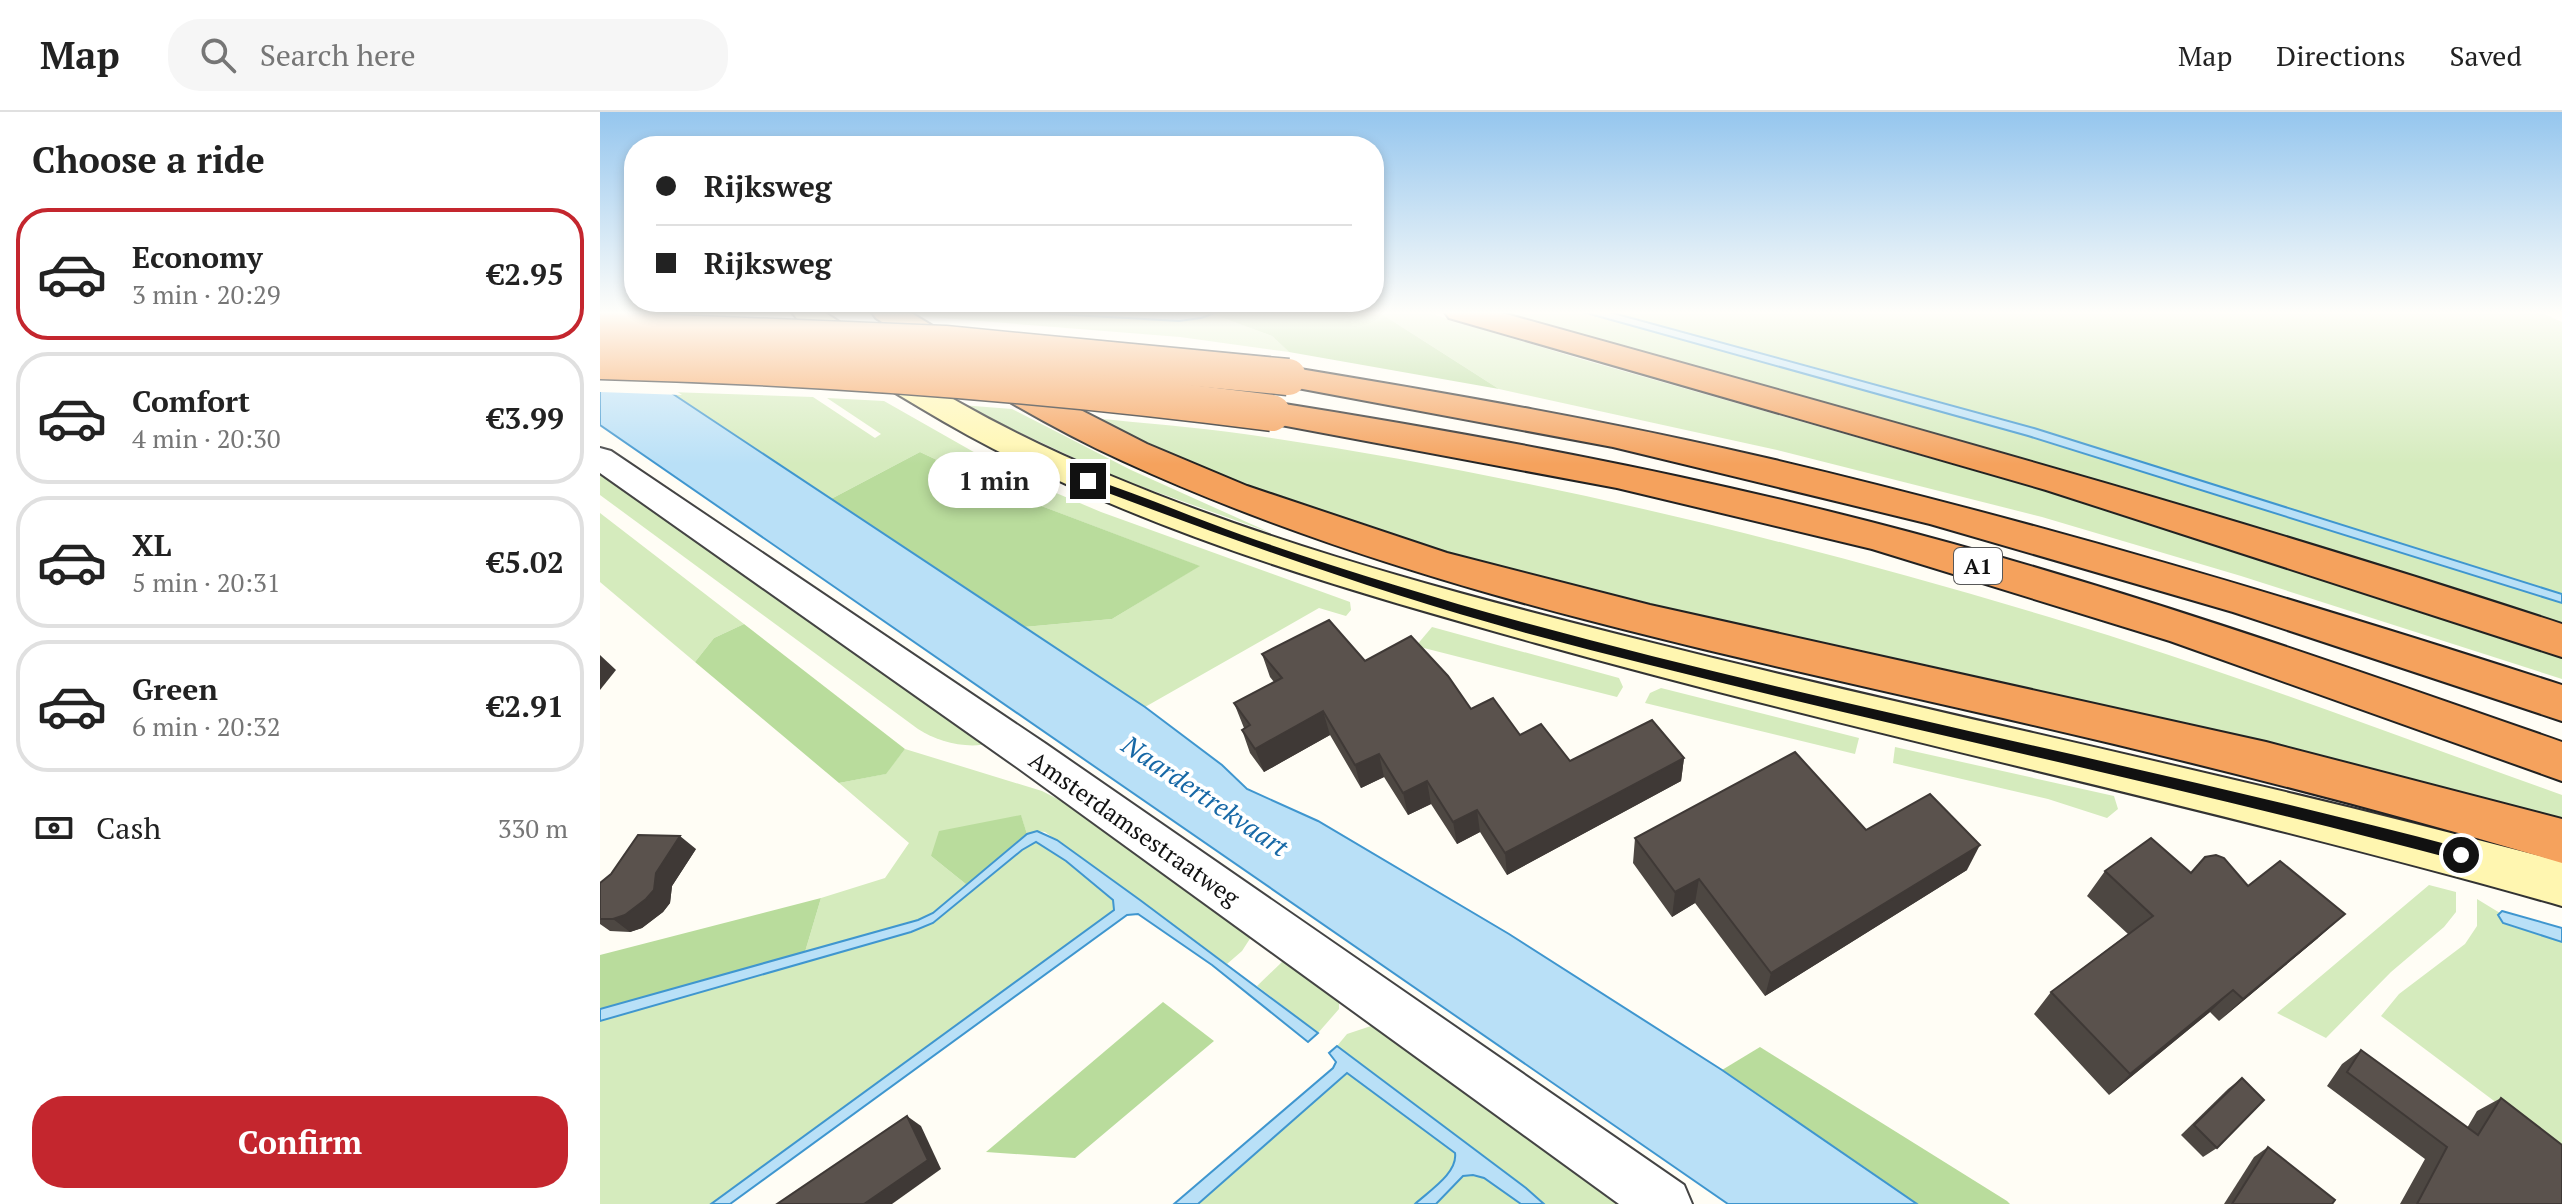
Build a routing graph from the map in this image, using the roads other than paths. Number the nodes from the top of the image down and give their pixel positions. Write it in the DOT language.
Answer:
graph roads {
  1 [pos="632,362"];
  2 [pos="871,362"];
  3 [pos="971,362"];
  4 [pos="1161,362"];
  5 [pos="1640,362"];
  6 [pos="600,458"];
  7 [pos="2562,641"];
  8 [pos="2562,703"];
  9 [pos="2562,762"];
  10 [pos="2562,841"];
  11 [pos="2562,884"];
  12 [pos="1665,1204"];
  1 -- 9 [label="highway, A1, bridge"];
  2 -- 11 [label="main road"];
  3 -- 10 [label="highway"];
  4 -- 8 [label="highway, A1, bridge"];
  5 -- 7 [label="highway"];
  6 -- 12 [label="street, Amsterdamsestraatweg"];
}
